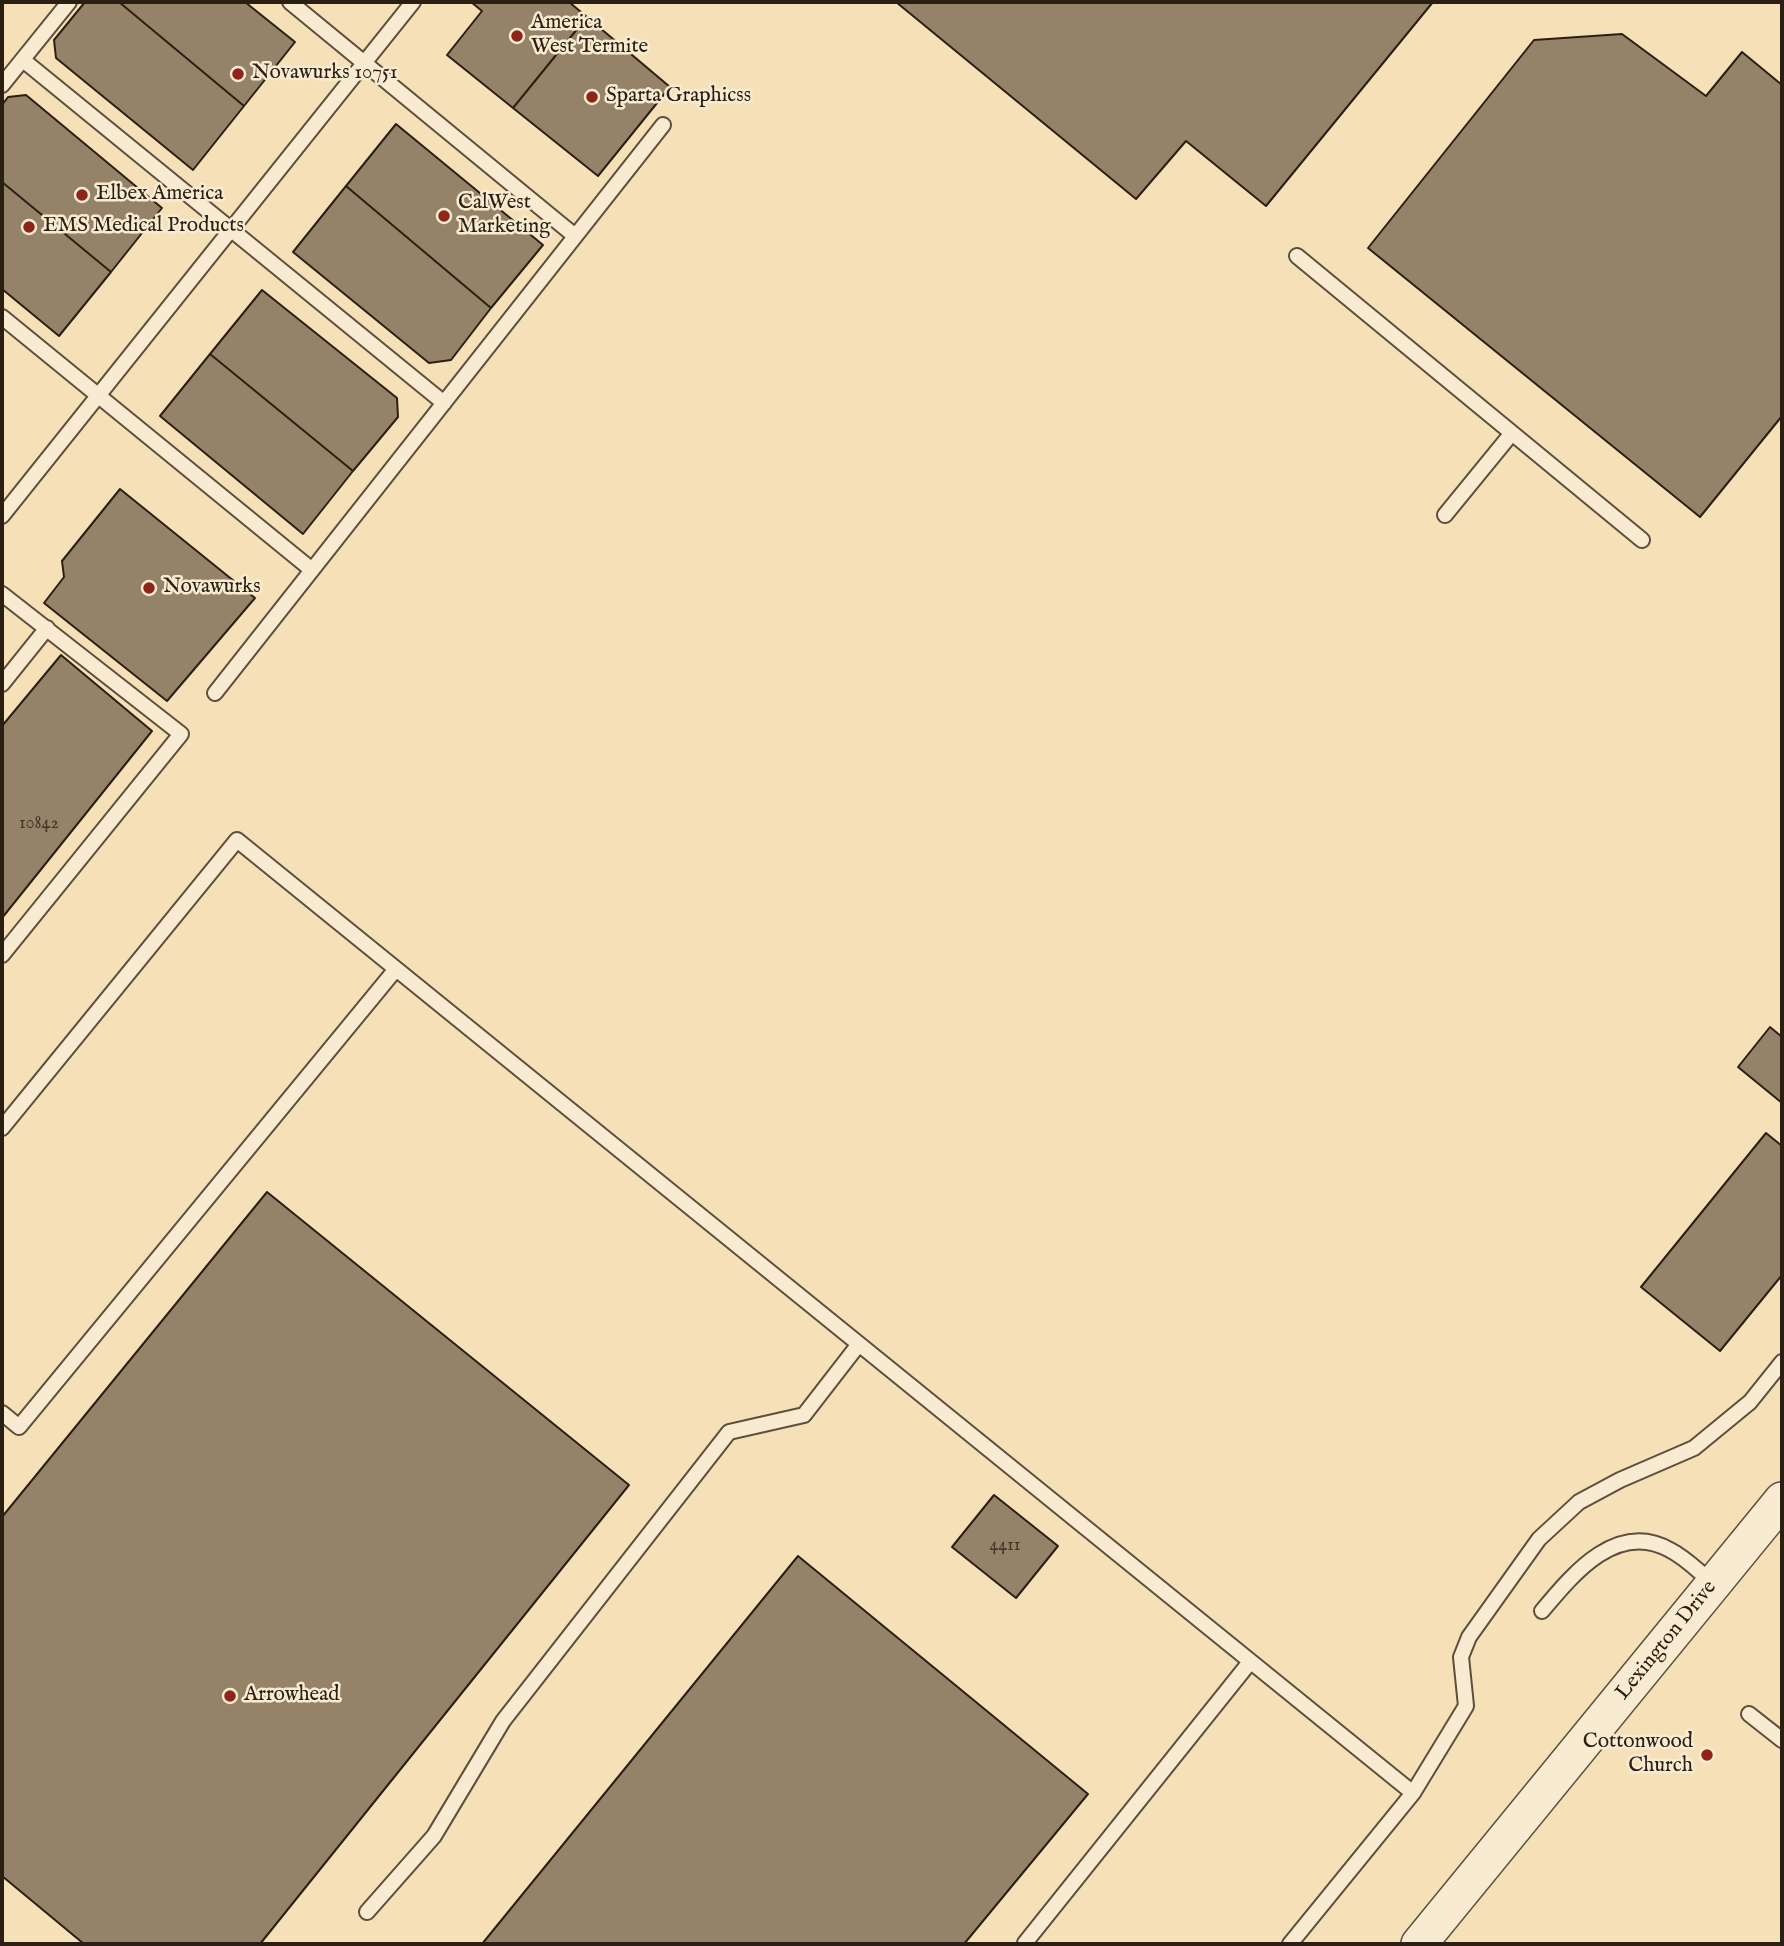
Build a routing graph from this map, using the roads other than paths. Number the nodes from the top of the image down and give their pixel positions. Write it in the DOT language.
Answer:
graph roads {
  1 [pos="69,2"];
  2 [pos="290,2"];
  3 [pos="413,2"];
  4 [pos="23,60"];
  5 [pos="365,62"];
  6 [pos="2,85"];
  7 [pos="663,125"];
  8 [pos="231,230"];
  9 [pos="575,236"];
  10 [pos="1297,256"];
  11 [pos="2,317"];
  12 [pos="98,396"];
  13 [pos="444,404"];
  14 [pos="1512,433"];
  15 [pos="1445,515"];
  16 [pos="2,516"];
  17 [pos="1642,540"];
  18 [pos="312,570"];
  19 [pos="2,594"];
  20 [pos="47,628"];
  21 [pos="2,684"];
  22 [pos="215,693"];
  23 [pos="2,955"];
  24 [pos="396,969"];
  25 [pos="2,1128"];
  26 [pos="859,1344"];
  27 [pos="1782,1362"];
  28 [pos="2,1413"];
  29 [pos="1782,1500"];
  30 [pos="1714,1584"];
  31 [pos="1542,1611"];
  32 [pos="1250,1662"];
  33 [pos="1749,1714"];
  34 [pos="1782,1740"];
  35 [pos="1413,1793"];
  36 [pos="367,1912"];
  37 [pos="1026,1943"];
  38 [pos="1290,1944"];
  39 [pos="1419,1944"];
  1 -- 4 [label="lane"];
  2 -- 5 [label="lane"];
  3 -- 5 [label="lane"];
  4 -- 6 [label="lane"];
  4 -- 8 [label="lane"];
  5 -- 8 [label="lane"];
  5 -- 9 [label="lane"];
  7 -- 9 [label="lane"];
  8 -- 12 [label="lane"];
  8 -- 13 [label="lane"];
  9 -- 13 [label="lane"];
  10 -- 14 [label="lane"];
  11 -- 12 [label="lane"];
  12 -- 16 [label="lane"];
  12 -- 18 [label="lane"];
  13 -- 18 [label="lane"];
  14 -- 15 [label="lane"];
  14 -- 17 [label="lane"];
  18 -- 22 [label="lane"];
  19 -- 20 [label="lane"];
  20 -- 21 [label="lane"];
  20 -- 23 [label="lane"];
  24 -- 25 [label="lane"];
  24 -- 26 [label="lane"];
  24 -- 28 [label="lane"];
  26 -- 32 [label="lane"];
  26 -- 36 [label="lane"];
  27 -- 35 [label="lane"];
  29 -- 30 [label="street, Lexington Drive"];
  30 -- 31 [label="lane"];
  30 -- 39 [label="street, Lexington Drive"];
  32 -- 35 [label="lane"];
  32 -- 37 [label="lane"];
  33 -- 34 [label="lane"];
  35 -- 38 [label="lane"];
}
